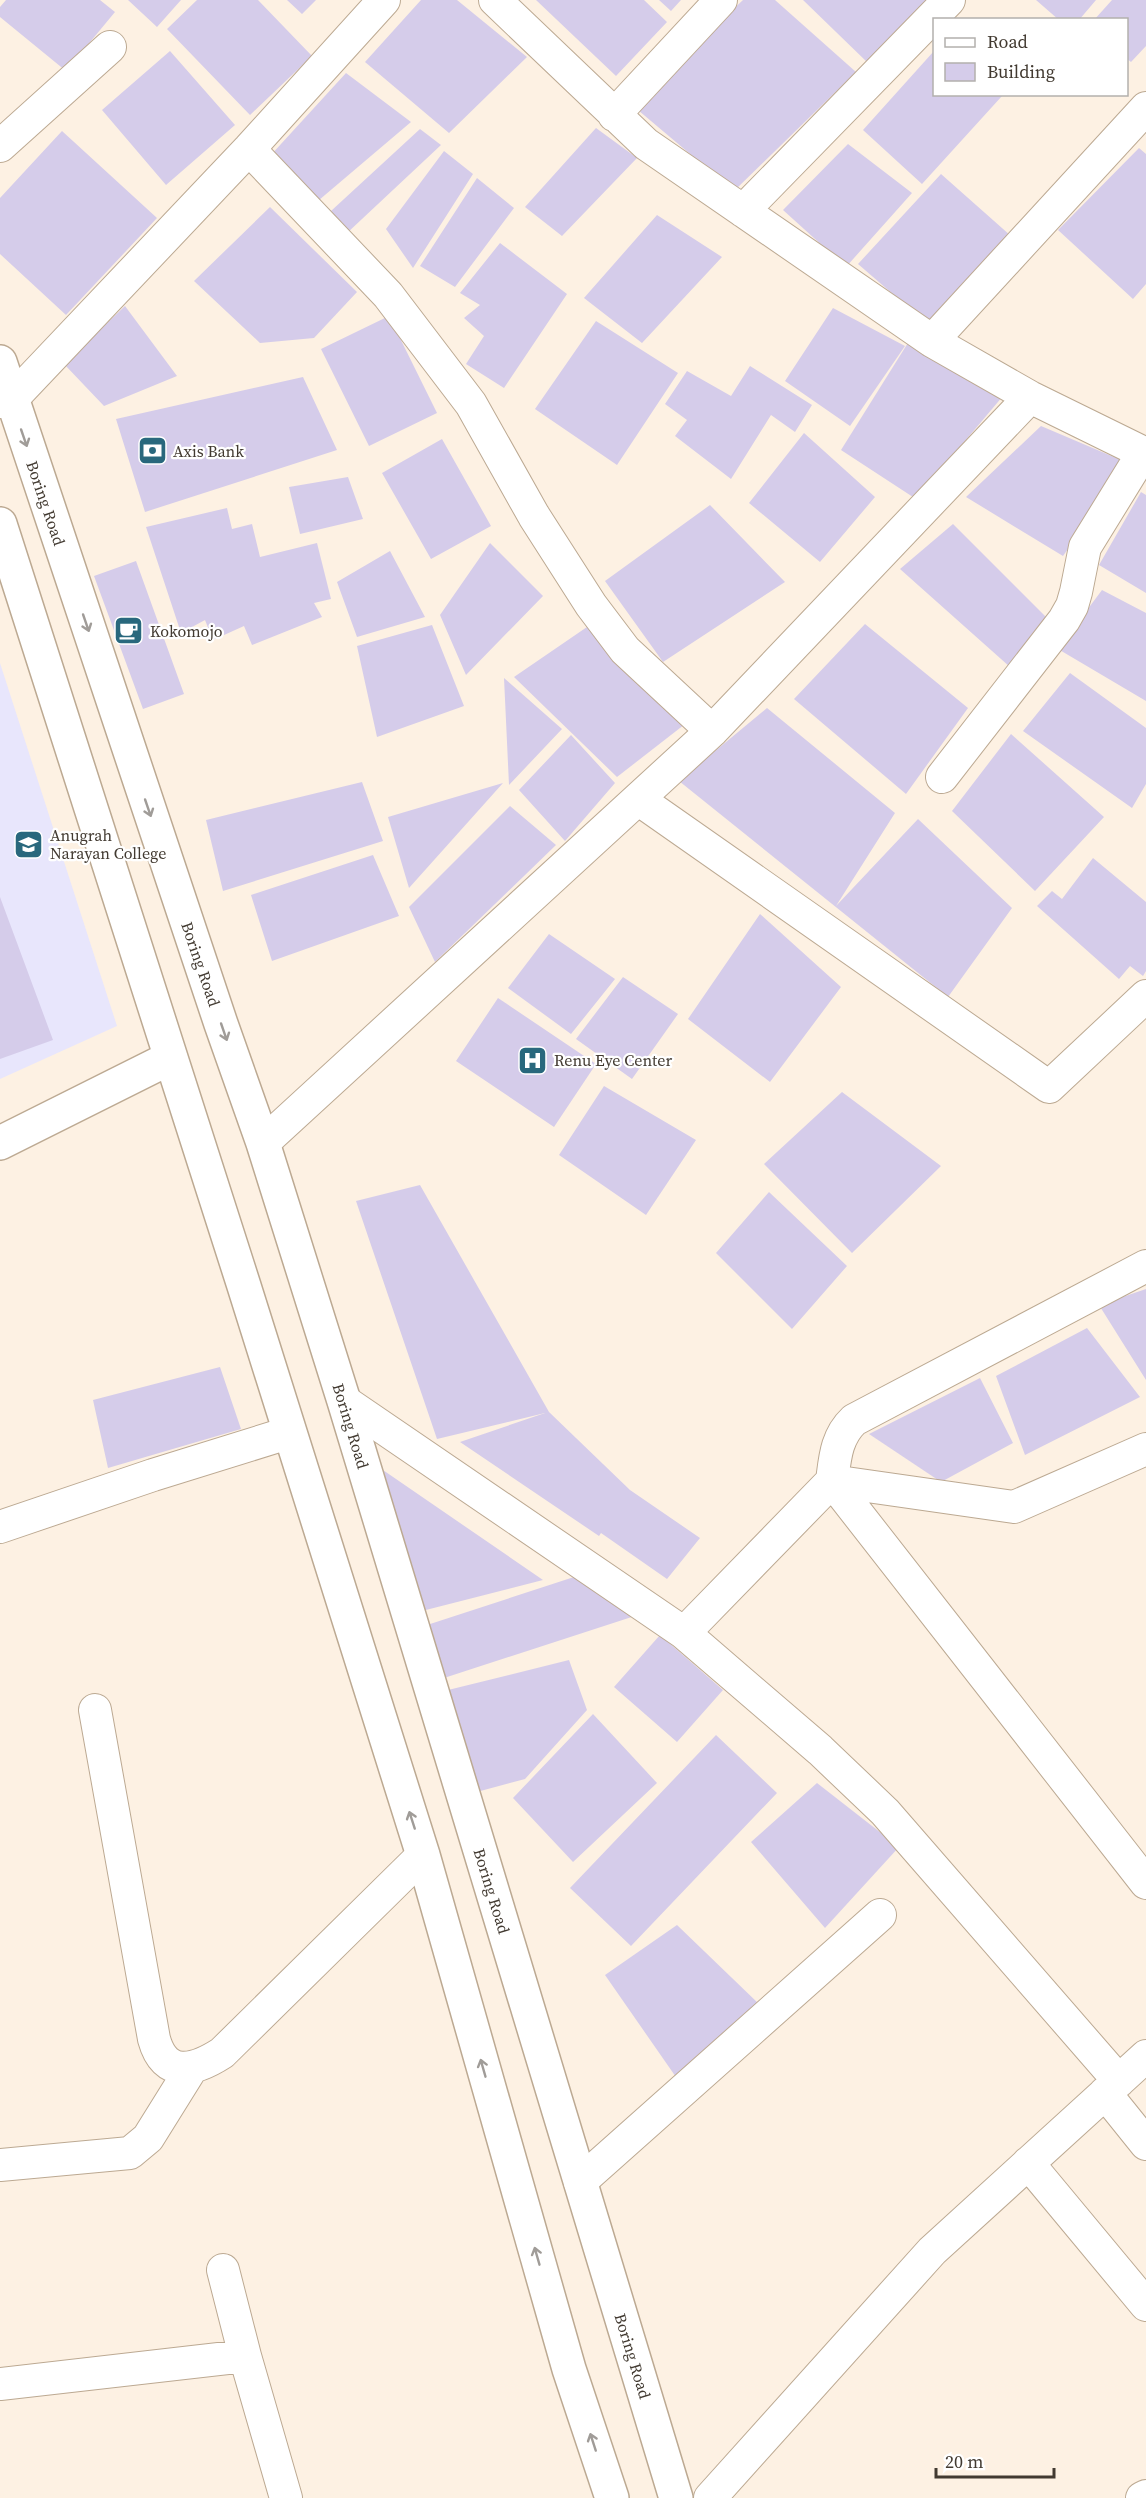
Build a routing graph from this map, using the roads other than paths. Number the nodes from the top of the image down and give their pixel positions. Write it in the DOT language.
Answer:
graph roads {
  1 [pos="384,0"];
  2 [pos="495,0"];
  3 [pos="721,0"];
  4 [pos="950,0"];
  5 [pos="110,47"];
  6 [pos="1146,108"];
  7 [pos="614,115"];
  8 [pos="0,146"];
  9 [pos="249,149"];
  10 [pos="743,212"];
  11 [pos="932,340"];
  12 [pos="0,362"];
  13 [pos="1030,397"];
  14 [pos="6,401"];
  15 [pos="1144,453"];
  16 [pos="0,524"];
  17 [pos="712,731"];
  18 [pos="942,777"];
  19 [pos="638,800"];
  20 [pos="1146,996"];
  21 [pos="170,1058"];
  22 [pos="0,1143"];
  23 [pos="263,1143"];
  24 [pos="1146,1266"];
  25 [pos="344,1401"];
  26 [pos="288,1433"];
  27 [pos="1146,1449"];
  28 [pos="832,1481"];
  29 [pos="0,1527"];
  30 [pos="684,1634"];
  31 [pos="95,1710"];
  32 [pos="423,1856"];
  33 [pos="1146,1883"];
  34 [pos="880,1915"];
  35 [pos="1146,2056"];
  36 [pos="190,2069"];
  37 [pos="1112,2087"];
  38 [pos="1146,2144"];
  39 [pos="1028,2163"];
  40 [pos="0,2165"];
  41 [pos="580,2182"];
  42 [pos="223,2270"];
  43 [pos="1146,2305"];
  44 [pos="244,2356"];
  45 [pos="0,2384"];
  46 [pos="286,2498"];
  47 [pos="612,2498"];
  48 [pos="676,2498"];
  49 [pos="710,2498"];
  1 -- 9 [label="street"];
  2 -- 7 [label="street"];
  3 -- 7 [label="street"];
  4 -- 10 [label="street"];
  5 -- 8 [label="street"];
  6 -- 11 [label="street"];
  7 -- 10 [label="street"];
  9 -- 14 [label="street"];
  9 -- 17 [label="street"];
  10 -- 11 [label="street"];
  11 -- 13 [label="street"];
  12 -- 14 [label="street, Boring Road"];
  13 -- 15 [label="street"];
  13 -- 17 [label="street"];
  14 -- 23 [label="street, Boring Road, one-way"];
  15 -- 18 [label="street"];
  16 -- 21 [label="street"];
  17 -- 19 [label="street"];
  19 -- 20 [label="street"];
  19 -- 23 [label="street"];
  21 -- 22 [label="street"];
  21 -- 26 [label="street"];
  23 -- 25 [label="street, Boring Road"];
  24 -- 28 [label="street"];
  25 -- 30 [label="street"];
  25 -- 41 [label="street, Boring Road"];
  26 -- 29 [label="street"];
  32 -- 26 [label="street, one-way"];
  27 -- 28 [label="street"];
  28 -- 30 [label="street"];
  28 -- 33 [label="street"];
  30 -- 37 [label="street"];
  31 -- 36 [label="street"];
  32 -- 36 [label="street"];
  47 -- 32 [label="street, one-way"];
  34 -- 41 [label="street"];
  35 -- 37 [label="street"];
  36 -- 40 [label="street"];
  37 -- 38 [label="street"];
  37 -- 39 [label="street"];
  39 -- 43 [label="street"];
  39 -- 49 [label="street"];
  41 -- 48 [label="street, Boring Road"];
  42 -- 44 [label="street"];
  44 -- 45 [label="street"];
  44 -- 46 [label="street"];
}
